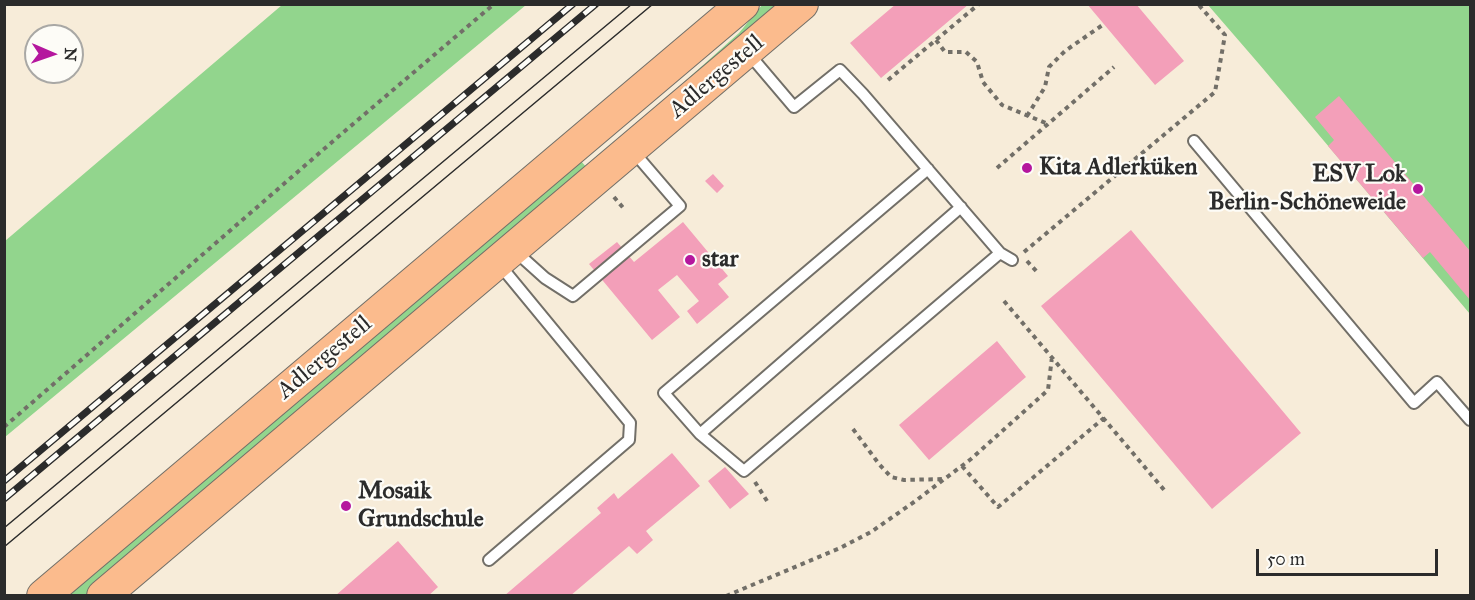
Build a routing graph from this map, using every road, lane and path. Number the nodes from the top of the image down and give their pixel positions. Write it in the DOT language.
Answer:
graph roads {
  1 [pos="494,4"];
  2 [pos="743,4"];
  3 [pos="802,4"];
  4 [pos="979,4"];
  5 [pos="1198,4"];
  6 [pos="1104,24"];
  7 [pos="936,40"];
  8 [pos="746,51"];
  9 [pos="1114,67"];
  10 [pos="888,80"];
  11 [pos="1028,116"];
  12 [pos="606,120"];
  13 [pos="1048,124"];
  14 [pos="1194,141"];
  15 [pos="631,149"];
  16 [pos="998,168"];
  17 [pos="928,169"];
  18 [pos="961,207"];
  19 [pos="1000,253"];
  20 [pos="505,255"];
  21 [pos="1026,259"];
  22 [pos="1012,260"];
  23 [pos="1038,273"];
  24 [pos="1004,301"];
  25 [pos="1052,357"];
  26 [pos="1104,418"];
  27 [pos="1470,420"];
  28 [pos="4,427"];
  29 [pos="853,429"];
  30 [pos="700,434"];
  31 [pos="962,466"];
  32 [pos="945,479"];
  33 [pos="759,486"];
  34 [pos="1165,490"];
  35 [pos="767,501"];
  36 [pos="489,560"];
  37 [pos="43,596"];
  38 [pos="103,596"];
  39 [pos="726,596"];
  1 -- 28 [label="path"];
  2 -- 12 [label="main road, Adlergestell"];
  3 -- 8 [label="main road, Adlergestell"];
  4 -- 7 [label="path"];
  5 -- 22 [label="path"];
  6 -- 11 [label="path"];
  7 -- 10 [label="path"];
  7 -- 11 [label="path"];
  8 -- 15 [label="main road, Adlergestell"];
  8 -- 17 [label="lane"];
  9 -- 13 [label="path"];
  11 -- 13 [label="path"];
  12 -- 15 [label="main road"];
  12 -- 37 [label="main road, Adlergestell"];
  13 -- 16 [label="path"];
  14 -- 27 [label="lane"];
  15 -- 20 [label="main road, Adlergestell"];
  15 -- 20 [label="lane"];
  17 -- 18 [label="lane"];
  17 -- 30 [label="lane"];
  18 -- 19 [label="lane"];
  18 -- 30 [label="lane"];
  19 -- 22 [label="lane"];
  19 -- 30 [label="lane"];
  20 -- 36 [label="lane"];
  20 -- 38 [label="main road, Adlergestell"];
  21 -- 23 [label="path"];
  24 -- 25 [label="path"];
  25 -- 26 [label="path"];
  25 -- 31 [label="path"];
  26 -- 31 [label="path"];
  26 -- 34 [label="path"];
  29 -- 32 [label="path"];
  31 -- 32 [label="path"];
  32 -- 39 [label="path"];
  33 -- 35 [label="path"];
}
